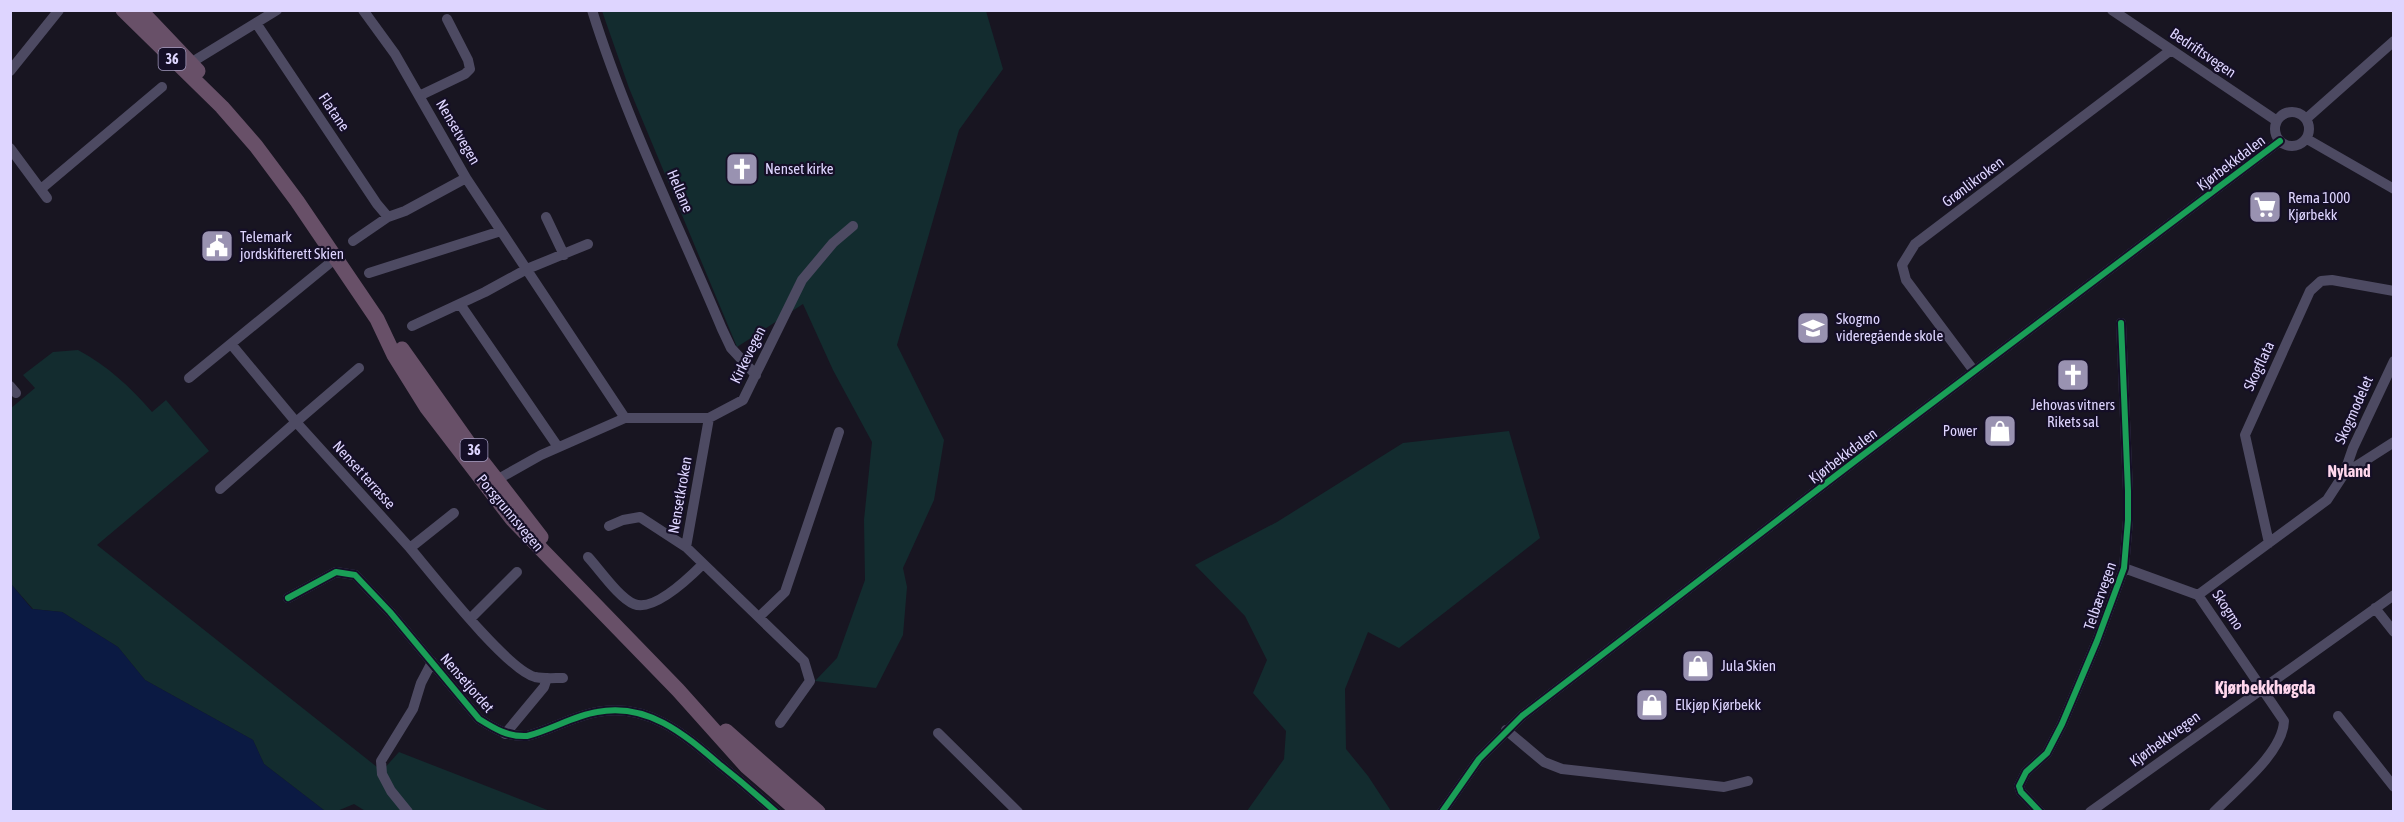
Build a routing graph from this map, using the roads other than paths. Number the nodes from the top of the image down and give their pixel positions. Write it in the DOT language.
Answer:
graph roads {
  1 [pos="63,10"];
  2 [pos="123,10"];
  3 [pos="140,10"];
  4 [pos="277,10"];
  5 [pos="363,10"];
  6 [pos="592,10"];
  7 [pos="2112,10"];
  8 [pos="56,15"];
  9 [pos="447,19"];
  10 [pos="256,23"];
  11 [pos="2394,41"];
  12 [pos="2171,50"];
  13 [pos="197,59"];
  14 [pos="10,71"];
  15 [pos="162,87"];
  16 [pos="419,96"];
  17 [pos="222,107"];
  18 [pos="2306,119"];
  19 [pos="2277,121"];
  20 [pos="2307,138"];
  21 [pos="2280,141"];
  22 [pos="10,148"];
  23 [pos="466,178"];
  24 [pos="2394,189"];
  25 [pos="388,217"];
  26 [pos="546,217"];
  27 [pos="853,226"];
  28 [pos="501,231"];
  29 [pos="353,241"];
  30 [pos="588,244"];
  31 [pos="564,255"];
  32 [pos="336,258"];
  33 [pos="527,269"];
  34 [pos="369,273"];
  35 [pos="2394,291"];
  36 [pos="460,304"];
  37 [pos="2121,323"];
  38 [pos="412,326"];
  39 [pos="231,344"];
  40 [pos="2394,361"];
  41 [pos="359,368"];
  42 [pos="1974,371"];
  43 [pos="756,375"];
  44 [pos="189,378"];
  45 [pos="626,418"];
  46 [pos="709,418"];
  47 [pos="296,422"];
  48 [pos="839,432"];
  49 [pos="2394,442"];
  50 [pos="558,447"];
  51 [pos="2344,474"];
  52 [pos="491,483"];
  53 [pos="220,489"];
  54 [pos="454,513"];
  55 [pos="609,526"];
  56 [pos="2269,543"];
  57 [pos="686,547"];
  58 [pos="410,548"];
  59 [pos="588,557"];
  60 [pos="703,564"];
  61 [pos="2124,568"];
  62 [pos="517,572"];
  63 [pos="2198,595"];
  64 [pos="2394,595"];
  65 [pos="288,598"];
  66 [pos="2375,608"];
  67 [pos="759,617"];
  68 [pos="470,619"];
  69 [pos="2394,632"];
  70 [pos="432,662"];
  71 [pos="547,678"];
  72 [pos="563,678"];
  73 [pos="2263,688"];
  74 [pos="678,690"];
  75 [pos="2338,716"];
  76 [pos="780,723"];
  77 [pos="1506,730"];
  78 [pos="938,733"];
  79 [pos="505,734"];
  80 [pos="1748,781"];
  81 [pos="2394,787"];
  82 [pos="408,812"];
  83 [pos="776,812"];
  84 [pos="799,812"];
  85 [pos="818,812"];
  86 [pos="1018,812"];
  87 [pos="1442,812"];
  88 [pos="2040,812"];
  89 [pos="2090,812"];
  90 [pos="2214,812"];
  1 -- 8 [label="street"];
  2 -- 17 [label="highway, Porsgrunnsvegen / 36"];
  3 -- 17 [label="highway, Porsgrunnsvegen / 36"];
  4 -- 10 [label="street"];
  5 -- 16 [label="street, Nensetvegen"];
  6 -- 43 [label="street, Hellane"];
  7 -- 12 [label="street, Bedriftsvegen"];
  8 -- 14 [label="street"];
  9 -- 16 [label="street"];
  10 -- 13 [label="street"];
  10 -- 25 [label="street, Flatane"];
  11 -- 18 [label="street"];
  12 -- 19 [label="street, Bedriftsvegen"];
  12 -- 42 [label="street, Grønlikroken"];
  15 -- 22 [label="street"];
  16 -- 23 [label="street, Nensetvegen"];
  17 -- 32 [label="highway, Porsgrunnsvegen / 36"];
  18 -- 19 [label="street"];
  18 -- 20 [label="street"];
  19 -- 21 [label="street"];
  20 -- 21 [label="street"];
  20 -- 24 [label="street"];
  21 -- 42 [label="street, Kjørbekkdalen"];
  23 -- 25 [label="street"];
  23 -- 28 [label="street, Nensetvegen"];
  25 -- 29 [label="street"];
  26 -- 31 [label="street"];
  27 -- 43 [label="street, Kirkevegen"];
  28 -- 33 [label="street, Nensetvegen"];
  28 -- 34 [label="street"];
  30 -- 31 [label="street"];
  31 -- 33 [label="street"];
  32 -- 39 [label="street"];
  32 -- 52 [label="highway, Porsgrunnsvegen / 36"];
  33 -- 36 [label="street"];
  33 -- 45 [label="street, Nensetvegen"];
  35 -- 56 [label="street, Skogflata"];
  36 -- 38 [label="street"];
  36 -- 50 [label="street"];
  37 -- 61 [label="street, Telbærvegen"];
  39 -- 44 [label="street"];
  39 -- 47 [label="street, Nenset terrasse"];
  40 -- 51 [label="street, Skogmodelet"];
  41 -- 47 [label="street"];
  42 -- 77 [label="street, Kjørbekkdalen"];
  43 -- 46 [label="street, Kirkevegen"];
  45 -- 46 [label="street, Kirkevegen"];
  45 -- 50 [label="street, Kirkevegen"];
  46 -- 57 [label="street, Nensetkroken"];
  47 -- 53 [label="street"];
  47 -- 58 [label="street, Nenset terrasse"];
  48 -- 67 [label="street"];
  49 -- 51 [label="street, Skogmo"];
  50 -- 52 [label="street, Kirkevegen"];
  51 -- 56 [label="street, Skogmo"];
  52 -- 74 [label="highway, Porsgrunnsvegen / 36"];
  54 -- 58 [label="street"];
  55 -- 57 [label="street"];
  56 -- 63 [label="street, Skogmo"];
  57 -- 60 [label="street, Nensetkroken"];
  58 -- 68 [label="street, Nenset terrasse"];
  59 -- 60 [label="street"];
  60 -- 67 [label="street, Nensetkroken"];
  61 -- 63 [label="street"];
  61 -- 88 [label="street, Telbærvegen"];
  62 -- 68 [label="street"];
  63 -- 73 [label="street, Skogmo"];
  64 -- 66 [label="street, Kjørbekkvegen"];
  65 -- 70 [label="street, Nensetjordet"];
  66 -- 69 [label="street"];
  66 -- 73 [label="street, Kjørbekkvegen"];
  67 -- 76 [label="street, Nensetkroken"];
  68 -- 71 [label="street, Nenset terrasse"];
  70 -- 79 [label="street, Nensetjordet"];
  70 -- 82 [label="street"];
  71 -- 72 [label="street, Nenset terrasse"];
  71 -- 79 [label="street"];
  73 -- 89 [label="street, Kjørbekkvegen"];
  73 -- 90 [label="street, Skogmo"];
  74 -- 84 [label="highway, Porsgrunnsvegen / 36"];
  74 -- 85 [label="highway, Porsgrunnsvegen / 36"];
  75 -- 81 [label="street"];
  77 -- 80 [label="street"];
  77 -- 87 [label="street, Kjørbekkdalen"];
  78 -- 86 [label="street"];
  79 -- 83 [label="street"];
}
